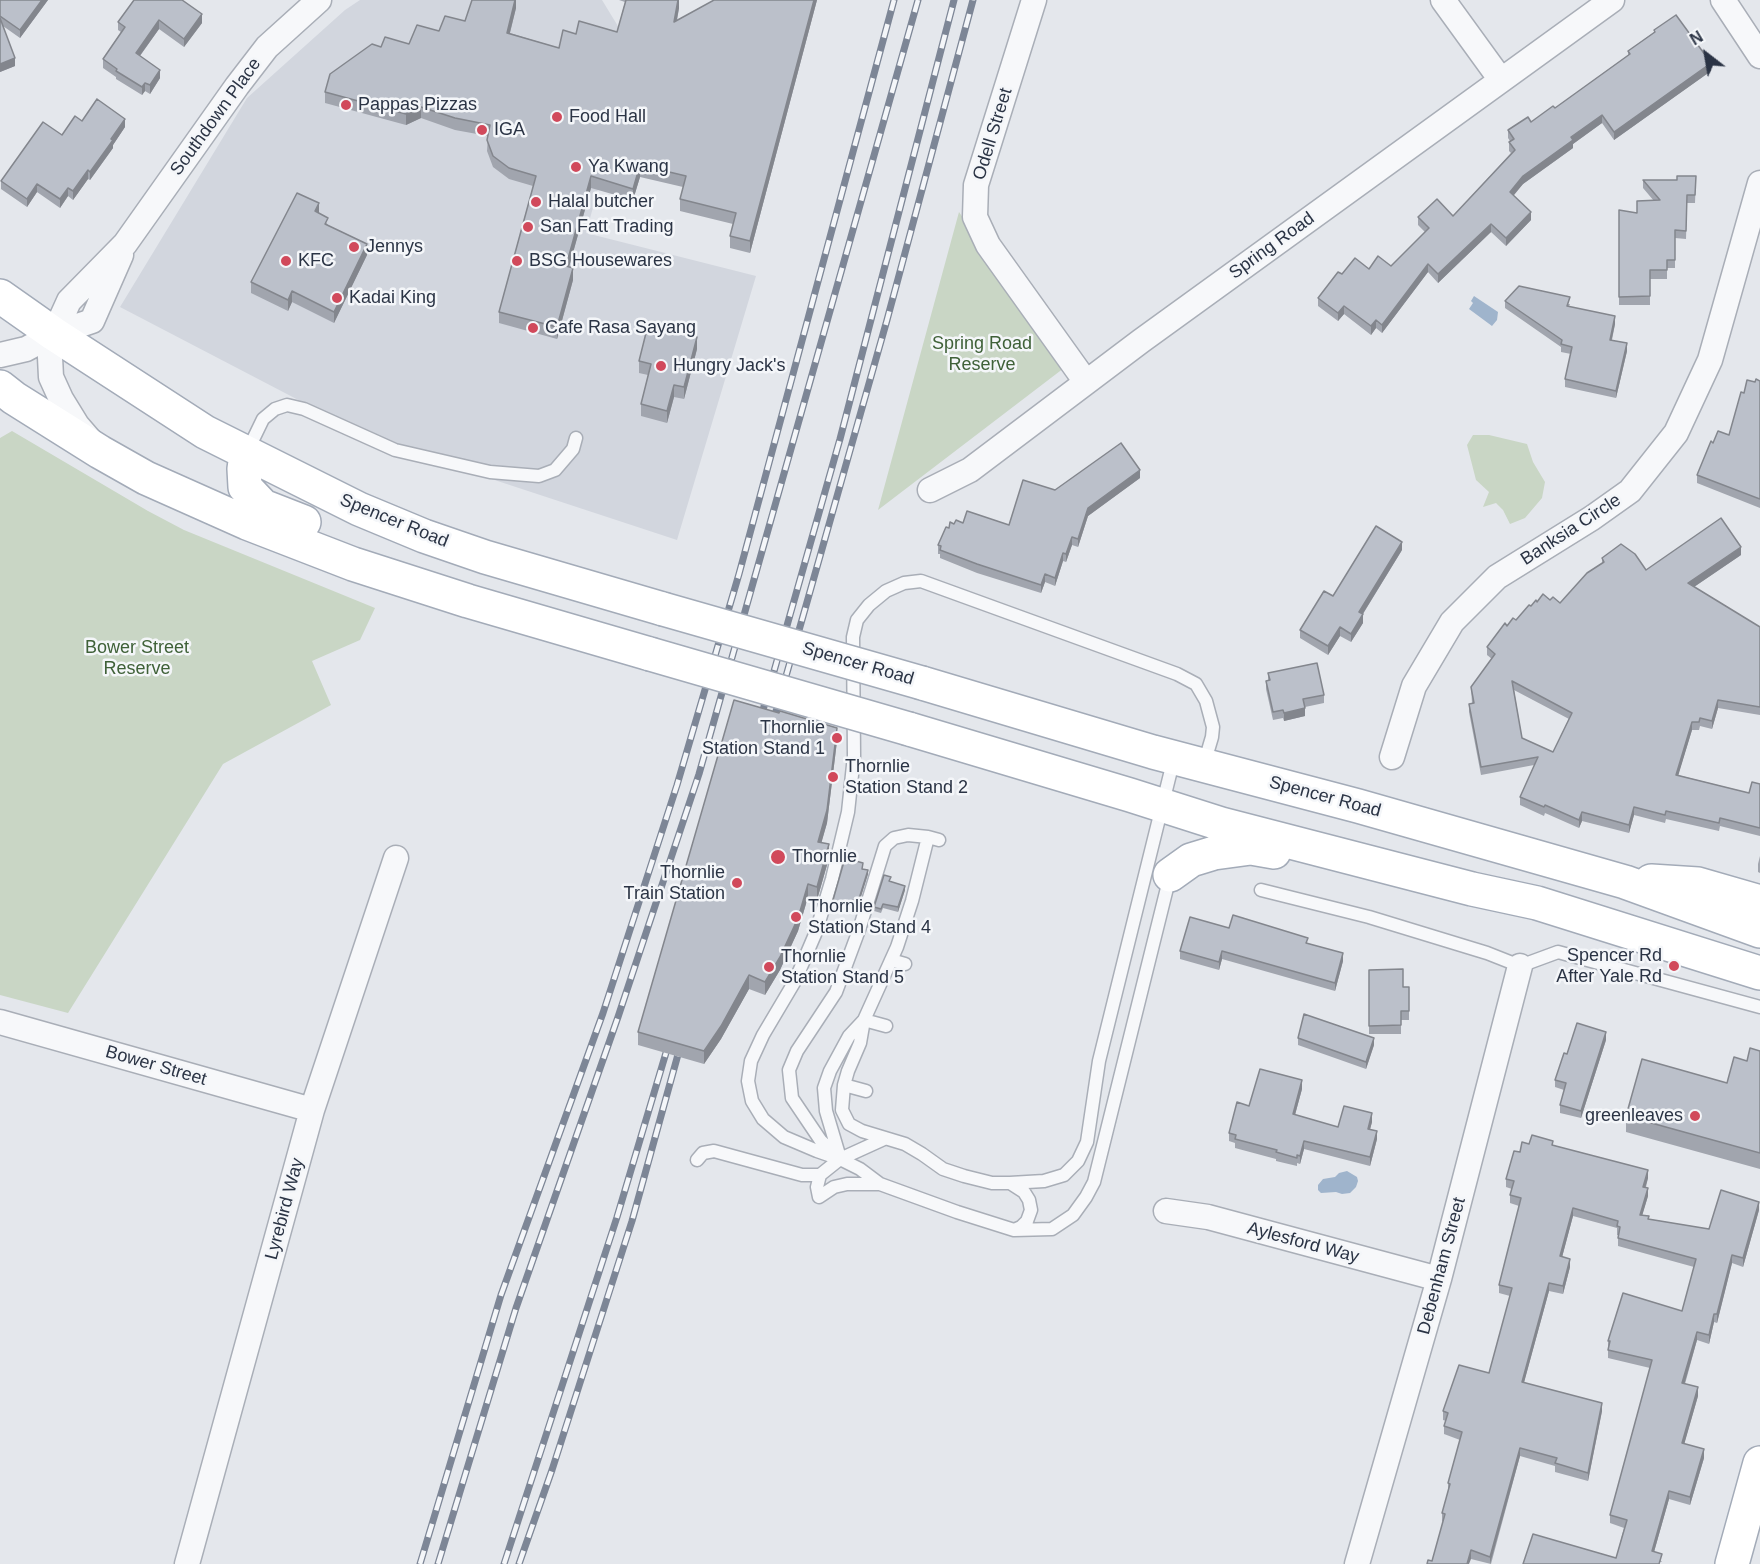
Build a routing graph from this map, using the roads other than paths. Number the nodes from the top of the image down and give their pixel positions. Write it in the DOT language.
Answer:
graph roads {
  1 [pos="319,0"];
  2 [pos="1034,0"];
  3 [pos="1443,0"];
  4 [pos="1612,0"];
  5 [pos="1723,0"];
  6 [pos="1760,56"];
  7 [pos="1501,80"];
  8 [pos="1760,183"];
  9 [pos="0,296"];
  10 [pos="54,334"];
  11 [pos="0,355"];
  12 [pos="1086,382"];
  13 [pos="0,387"];
  14 [pos="576,438"];
  15 [pos="100,452"];
  16 [pos="246,454"];
  17 [pos="930,490"];
  18 [pos="468,602"];
  19 [pos="1392,757"];
  20 [pos="1189,761"];
  21 [pos="1163,806"];
  22 [pos="396,858"];
  23 [pos="1170,875"];
  24 [pos="1625,882"];
  25 [pos="1472,889"];
  26 [pos="1261,890"];
  27 [pos="1760,902"];
  28 [pos="1760,931"];
  29 [pos="891,960"];
  30 [pos="905,964"];
  31 [pos="1520,966"];
  32 [pos="1760,973"];
  33 [pos="1760,1007"];
  34 [pos="864,1020"];
  35 [pos="0,1022"];
  36 [pos="886,1026"];
  37 [pos="844,1085"];
  38 [pos="866,1090"];
  39 [pos="312,1110"];
  40 [pos="884,1139"];
  41 [pos="840,1159"];
  42 [pos="697,1160"];
  43 [pos="820,1175"];
  44 [pos="1010,1183"];
  45 [pos="880,1184"];
  46 [pos="1166,1211"];
  47 [pos="1014,1230"];
  48 [pos="1439,1279"];
  49 [pos="1760,1463"];
  50 [pos="188,1564"];
  51 [pos="1357,1564"];
  52 [pos="1731,1564"];
  1 -- 10 [label="street, Southdown Place"];
  2 -- 12 [label="street, Odell Street"];
  3 -- 7 [label="street"];
  4 -- 7 [label="street, Spring Road"];
  5 -- 6 [label="street"];
  7 -- 12 [label="street, Spring Road"];
  8 -- 19 [label="street, Banksia Circle"];
  9 -- 10 [label="main road, Spencer Road"];
  10 -- 11 [label="street"];
  10 -- 15 [label="street, Southdown Place"];
  10 -- 16 [label="main road, Spencer Road"];
  12 -- 17 [label="street, Spring Road"];
  13 -- 15 [label="main road"];
  14 -- 16 [label="lane"];
  15 -- 18 [label="main road"];
  16 -- 18 [label="main road"];
  16 -- 20 [label="main road, Spencer Road, bridge"];
  18 -- 21 [label="main road, bridge"];
  20 -- 21 [label="lane"];
  20 -- 24 [label="main road, Spencer Road"];
  20 -- 41 [label="lane"];
  21 -- 25 [label="main road"];
  21 -- 44 [label="lane"];
  22 -- 39 [label="street, Lyrebird Way"];
  23 -- 25 [label="main road"];
  23 -- 47 [label="lane"];
  24 -- 27 [label="main road"];
  24 -- 28 [label="main road, Spencer Road"];
  25 -- 32 [label="main road"];
  26 -- 31 [label="lane"];
  29 -- 30 [label="lane"];
  29 -- 34 [label="lane"];
  29 -- 41 [label="lane"];
  31 -- 33 [label="lane"];
  31 -- 48 [label="street, Debenham Street"];
  34 -- 36 [label="lane"];
  34 -- 37 [label="lane"];
  34 -- 41 [label="lane"];
  35 -- 39 [label="street, Bower Street"];
  37 -- 38 [label="lane"];
  37 -- 40 [label="lane"];
  39 -- 50 [label="street, Lyrebird Way"];
  40 -- 41 [label="lane"];
  40 -- 44 [label="lane"];
  41 -- 43 [label="lane"];
  41 -- 45 [label="lane"];
  42 -- 43 [label="lane"];
  43 -- 45 [label="lane"];
  44 -- 47 [label="lane"];
  45 -- 47 [label="lane"];
  46 -- 48 [label="street, Aylesford Way"];
  48 -- 51 [label="street, Debenham Street"];
  49 -- 52 [label="main road"];
}
